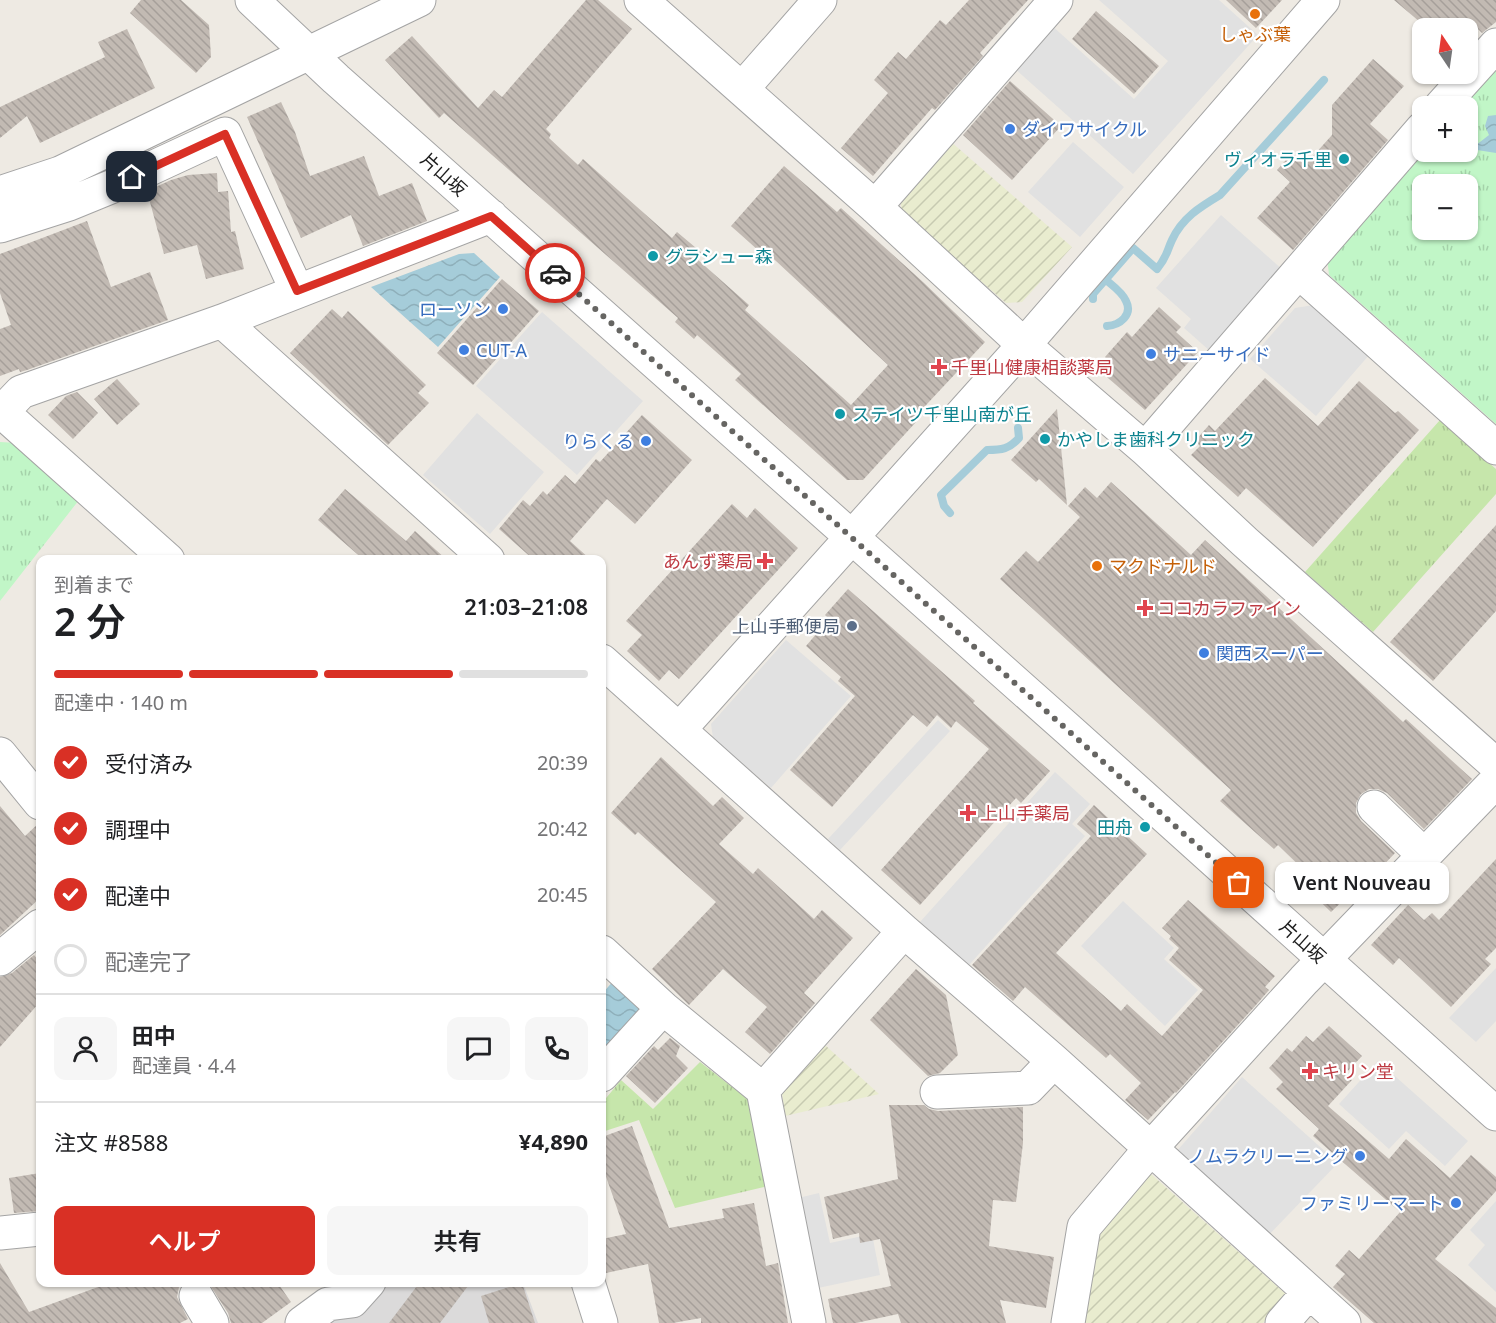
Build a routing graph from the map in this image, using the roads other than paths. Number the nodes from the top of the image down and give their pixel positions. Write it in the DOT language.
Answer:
graph roads {
  1 [pos="252,0"];
  2 [pos="418,0"];
  3 [pos="641,0"];
  4 [pos="820,0"];
  5 [pos="1056,0"];
  6 [pos="1323,0"];
  7 [pos="1496,45"];
  8 [pos="308,52"];
  9 [pos="742,89"];
  10 [pos="1450,96"];
  11 [pos="1412,141"];
  12 [pos="0,193"];
  13 [pos="875,207"];
  14 [pos="491,216"];
  15 [pos="0,226"];
  16 [pos="1299,272"];
  17 [pos="297,291"];
  18 [pos="222,321"];
  19 [pos="1024,345"];
  20 [pos="1,413"];
  21 [pos="1496,448"];
  22 [pos="1145,449"];
  23 [pos="851,536"];
  24 [pos="162,555"];
  25 [pos="482,555"];
  26 [pos="606,665"];
  27 [pos="680,730"];
  28 [pos="0,754"];
  29 [pos="1496,765"];
  30 [pos="1496,781"];
  31 [pos="36,798"];
  32 [pos="1374,807"];
  33 [pos="1425,856"];
  34 [pos="904,931"];
  35 [pos="36,935"];
  36 [pos="606,956"];
  37 [pos="0,959"];
  38 [pos="1324,959"];
  39 [pos="663,1008"];
  40 [pos="1054,1061"];
  41 [pos="606,1071"];
  42 [pos="763,1090"];
  43 [pos="937,1092"];
  44 [pos="1496,1114"];
  45 [pos="1150,1149"];
  46 [pos="36,1229"];
  47 [pos="0,1233"];
  48 [pos="365,1287"];
  49 [pos="590,1287"];
  50 [pos="1309,1292"];
  51 [pos="302,1323"];
  52 [pos="601,1323"];
  53 [pos="809,1323"];
  54 [pos="1068,1323"];
  55 [pos="1282,1323"];
  56 [pos="1344,1323"];
  1 -- 8 [label="street, 片山坂"];
  2 -- 8 [label="street"];
  3 -- 9 [label="street"];
  4 -- 9 [label="street"];
  5 -- 13 [label="street"];
  6 -- 19 [label="street"];
  7 -- 10 [label="street"];
  8 -- 12 [label="street"];
  8 -- 14 [label="street, 片山坂"];
  9 -- 13 [label="street"];
  11 -- 16 [label="street"];
  13 -- 19 [label="street"];
  14 -- 17 [label="street"];
  14 -- 23 [label="street, 片山坂"];
  15 -- 17 [label="street"];
  16 -- 21 [label="street"];
  16 -- 22 [label="street"];
  17 -- 18 [label="street"];
  18 -- 20 [label="street"];
  18 -- 25 [label="street"];
  19 -- 22 [label="street"];
  19 -- 23 [label="street"];
  20 -- 24 [label="street"];
  22 -- 29 [label="street"];
  23 -- 27 [label="street"];
  23 -- 38 [label="street, 片山坂"];
  26 -- 27 [label="street"];
  27 -- 34 [label="street"];
  28 -- 31 [label="street"];
  30 -- 33 [label="street"];
  32 -- 33 [label="street"];
  33 -- 38 [label="street"];
  34 -- 40 [label="street"];
  34 -- 42 [label="street"];
  35 -- 37 [label="street"];
  36 -- 39 [label="street"];
  38 -- 44 [label="street, 片山坂"];
  38 -- 45 [label="street"];
  39 -- 41 [label="street"];
  39 -- 42 [label="street"];
  40 -- 43 [label="street"];
  40 -- 45 [label="street"];
  42 -- 53 [label="street"];
  45 -- 50 [label="street"];
  45 -- 54 [label="street"];
  46 -- 47 [label="street"];
  48 -- 51 [label="street"];
  49 -- 52 [label="street"];
  50 -- 55 [label="street"];
  50 -- 56 [label="street"];
}
